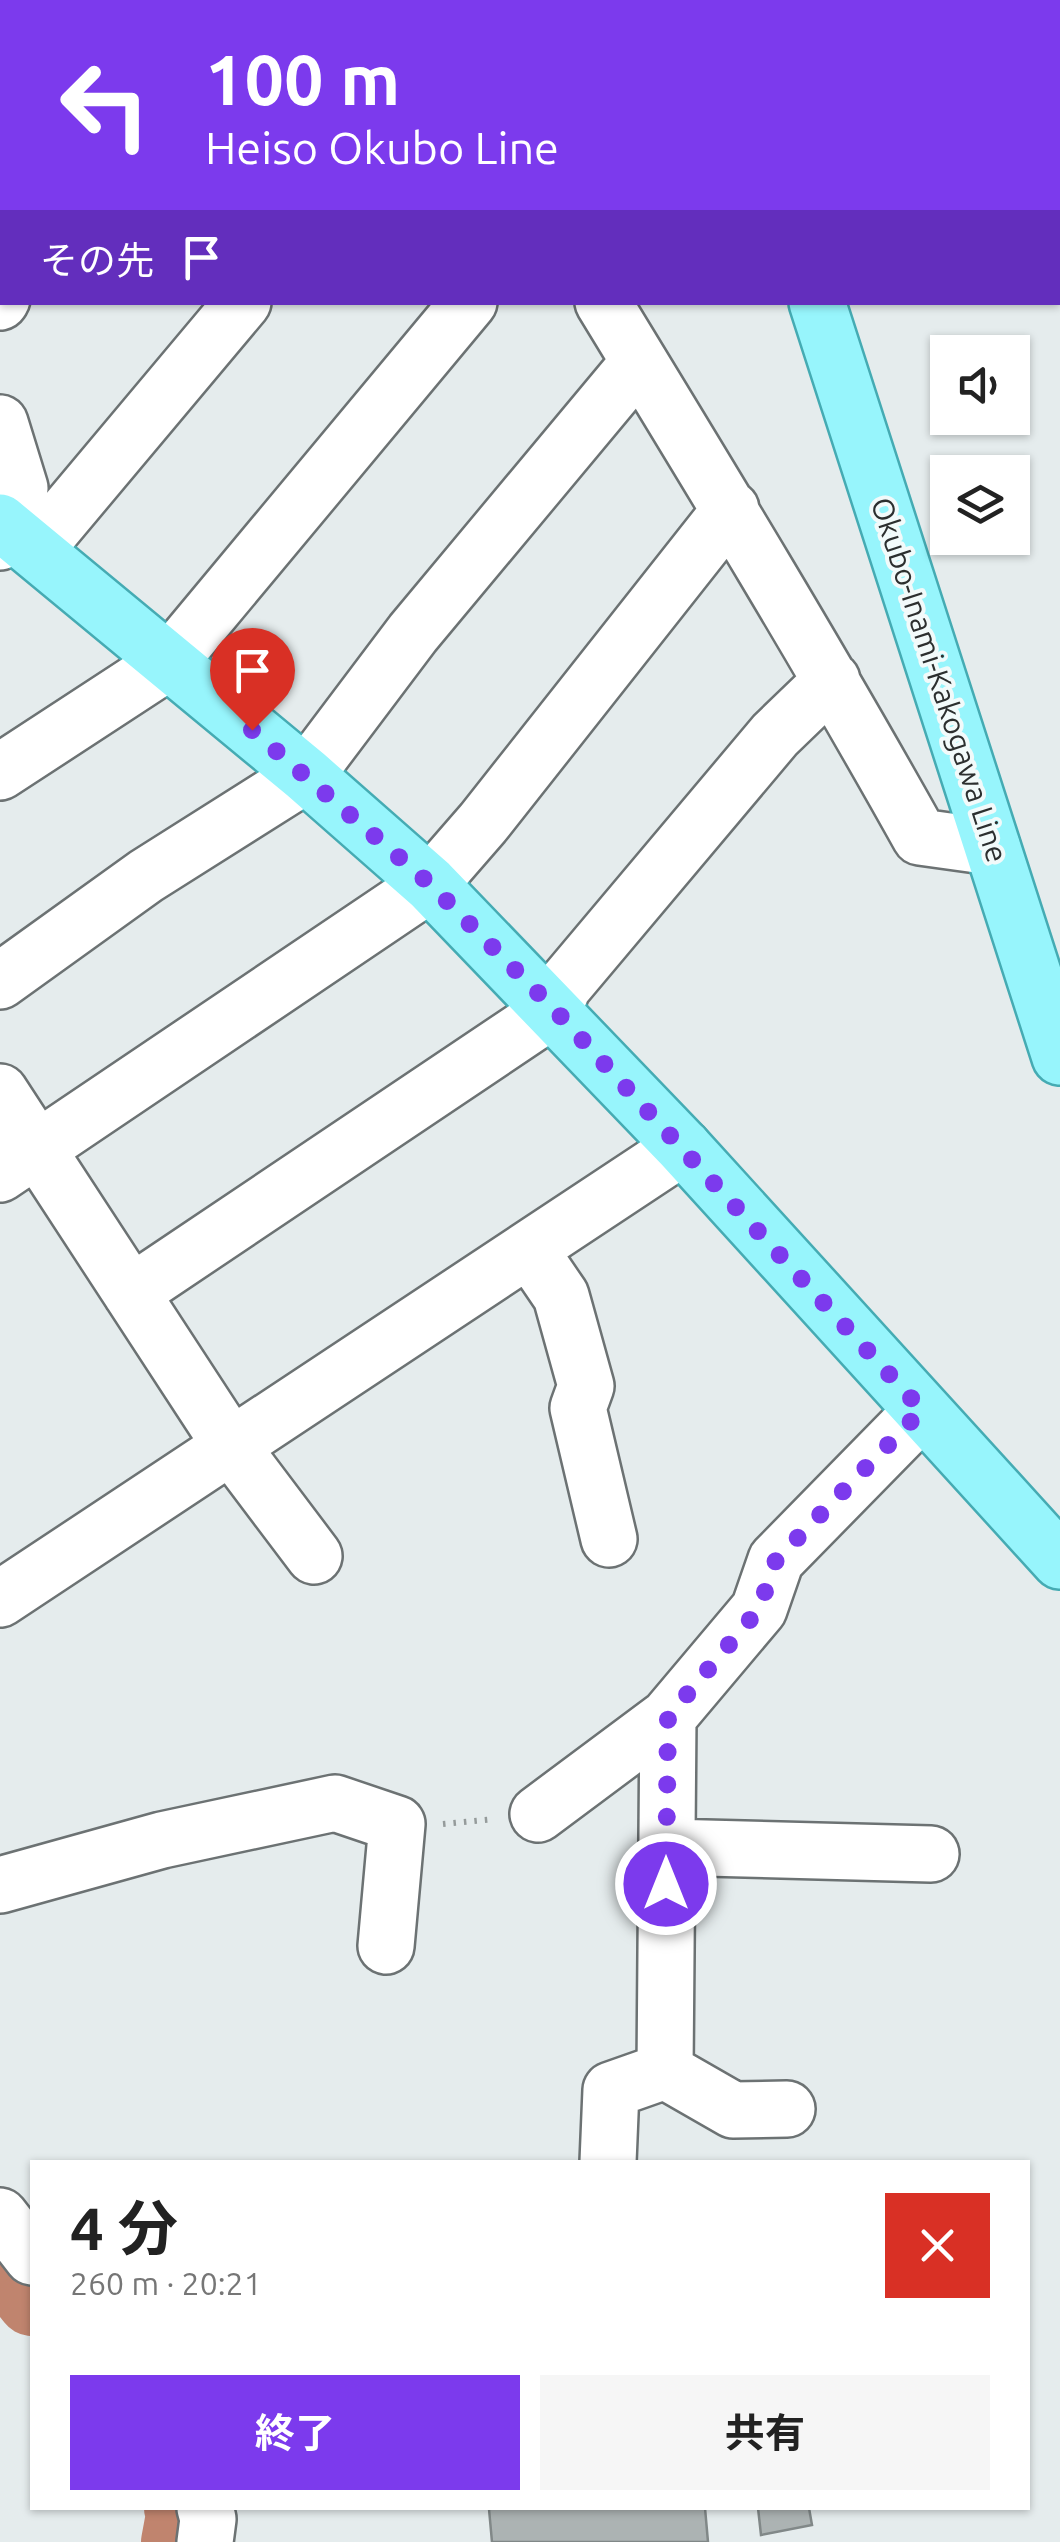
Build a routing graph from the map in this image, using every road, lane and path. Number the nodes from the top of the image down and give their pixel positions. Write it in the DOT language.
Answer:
graph roads {
  1 [pos="240,305"];
  2 [pos="466,305"];
  3 [pos="604,305"];
  4 [pos="818,305"];
  5 [pos="639,362"];
  6 [pos="0,422"];
  7 [pos="731,509"];
  8 [pos="12,536"];
  9 [pos="170,661"];
  10 [pos="832,680"];
  11 [pos="0,772"];
  12 [pos="306,775"];
  13 [pos="992,846"];
  14 [pos="430,884"];
  15 [pos="0,981"];
  16 [pos="554,1009"];
  17 [pos="1060,1057"];
  18 [pos="0,1092"];
  19 [pos="683,1147"];
  20 [pos="18,1162"];
  21 [pos="528,1249"];
  22 [pos="131,1293"];
  23 [pos="922,1410"];
  24 [pos="231,1446"];
  25 [pos="610,1539"];
  26 [pos="314,1556"];
  27 [pos="1060,1561"];
  28 [pos="0,1599"];
  29 [pos="668,1717"];
  30 [pos="538,1814"];
  31 [pos="397,1824"];
  32 [pos="667,1848"];
  33 [pos="931,1854"];
  34 [pos="0,1885"];
  35 [pos="386,1946"];
  36 [pos="665,2070"];
  37 [pos="787,2109"];
  38 [pos="608,2160"];
  39 [pos="0,2216"];
  40 [pos="30,2254"];
  41 [pos="206,2510"];
  42 [pos="205,2542"];
  1 -- 8 [label="street"];
  2 -- 9 [label="street"];
  3 -- 5 [label="street"];
  4 -- 13 [label="main road, Okubo-Inami-Kakogawa Line"];
  5 -- 7 [label="street"];
  5 -- 12 [label="street"];
  6 -- 8 [label="street"];
  7 -- 10 [label="street"];
  7 -- 14 [label="street"];
  8 -- 9 [label="main road"];
  9 -- 11 [label="street"];
  9 -- 12 [label="main road"];
  10 -- 13 [label="street"];
  10 -- 16 [label="street"];
  12 -- 14 [label="main road"];
  12 -- 15 [label="street"];
  13 -- 17 [label="main road, Okubo-Inami-Kakogawa Line"];
  14 -- 16 [label="main road"];
  14 -- 20 [label="street"];
  16 -- 19 [label="main road"];
  16 -- 22 [label="street"];
  18 -- 20 [label="street"];
  19 -- 21 [label="street"];
  19 -- 23 [label="main road"];
  20 -- 22 [label="street"];
  21 -- 24 [label="street"];
  21 -- 25 [label="street"];
  22 -- 24 [label="street"];
  23 -- 27 [label="main road"];
  23 -- 29 [label="street"];
  24 -- 26 [label="street"];
  24 -- 28 [label="street"];
  29 -- 30 [label="street"];
  29 -- 32 [label="street"];
  30 -- 31 [label="path"];
  31 -- 34 [label="street"];
  31 -- 35 [label="street"];
  32 -- 33 [label="street"];
  32 -- 36 [label="street"];
  36 -- 37 [label="street"];
  36 -- 38 [label="street"];
  39 -- 40 [label="street"];
  41 -- 42 [label="street"];
}
